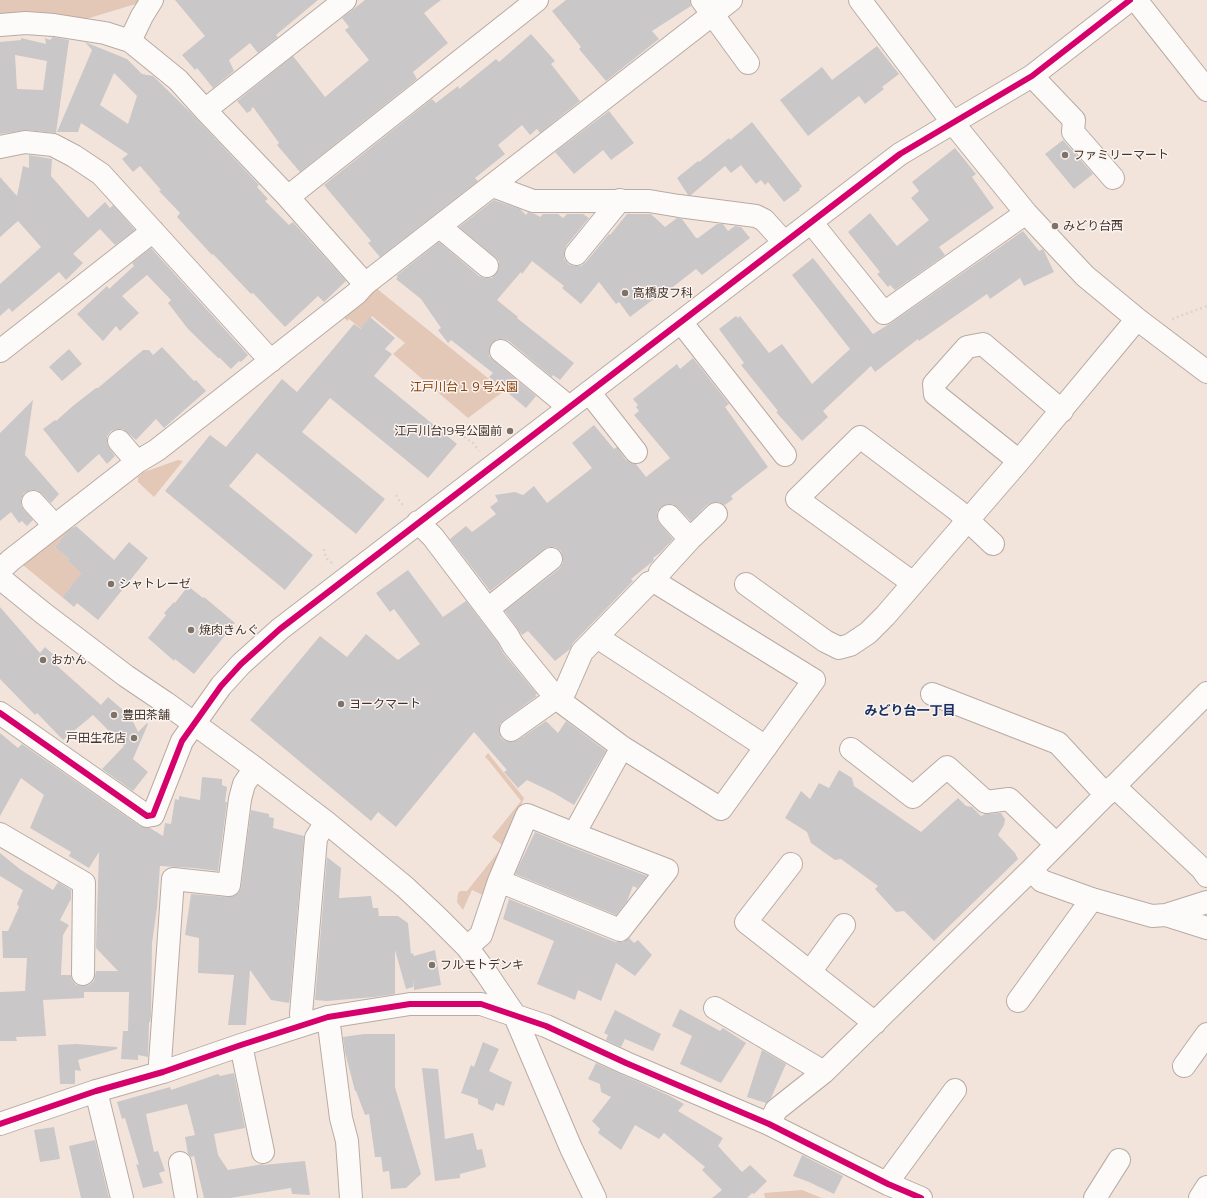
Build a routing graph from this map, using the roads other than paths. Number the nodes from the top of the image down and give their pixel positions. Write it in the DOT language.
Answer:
graph roads {
  1 [pos="152,0"];
  2 [pos="345,0"];
  3 [pos="537,0"];
  4 [pos="731,0"];
  5 [pos="860,0"];
  6 [pos="1130,0"];
  7 [pos="1136,0"];
  8 [pos="707,7"];
  9 [pos="0,25"];
  10 [pos="130,41"];
  11 [pos="748,63"];
  12 [pos="1032,76"];
  13 [pos="1207,90"];
  14 [pos="205,110"];
  15 [pos="953,123"];
  16 [pos="0,147"];
  17 [pos="1113,178"];
  18 [pos="493,186"];
  19 [pos="288,197"];
  20 [pos="620,200"];
  21 [pos="1026,213"];
  22 [pos="811,222"];
  23 [pos="440,227"];
  24 [pos="153,231"];
  25 [pos="784,242"];
  26 [pos="576,254"];
  27 [pos="487,266"];
  28 [pos="365,284"];
  29 [pos="1137,319"];
  30 [pos="681,322"];
  31 [pos="0,351"];
  32 [pos="502,351"];
  33 [pos="271,361"];
  34 [pos="1207,372"];
  35 [pos="589,392"];
  36 [pos="569,407"];
  37 [pos="1062,411"];
  38 [pos="119,441"];
  39 [pos="636,452"];
  40 [pos="785,455"];
  41 [pos="1019,461"];
  42 [pos="137,462"];
  43 [pos="33,502"];
  44 [pos="716,514"];
  45 [pos="412,515"];
  46 [pos="669,516"];
  47 [pos="968,520"];
  48 [pos="55,526"];
  49 [pos="690,539"];
  50 [pos="993,544"];
  51 [pos="551,559"];
  52 [pos="0,570"];
  53 [pos="0,578"];
  54 [pos="913,582"];
  55 [pos="657,583"];
  56 [pos="746,584"];
  57 [pos="488,609"];
  58 [pos="597,637"];
  59 [pos="1207,693"];
  60 [pos="932,694"];
  61 [pos="556,698"];
  62 [pos="0,712"];
  63 [pos="511,730"];
  64 [pos="188,733"];
  65 [pos="622,747"];
  66 [pos="766,747"];
  67 [pos="851,749"];
  68 [pos="255,768"];
  69 [pos="1110,790"];
  70 [pos="326,822"];
  71 [pos="0,834"];
  72 [pos="574,834"];
  73 [pos="1056,844"];
  74 [pos="791,864"];
  75 [pos="1031,870"];
  76 [pos="1207,876"];
  77 [pos="499,882"];
  78 [pos="1092,899"];
  79 [pos="1207,902"];
  80 [pos="1166,915"];
  81 [pos="844,925"];
  82 [pos="1207,928"];
  83 [pos="466,947"];
  84 [pos="810,972"];
  85 [pos="84,974"];
  86 [pos="1018,1001"];
  87 [pos="715,1008"];
  88 [pos="514,1014"];
  89 [pos="328,1017"];
  90 [pos="875,1023"];
  91 [pos="303,1024"];
  92 [pos="1207,1034"];
  93 [pos="241,1045"];
  94 [pos="1184,1066"];
  95 [pos="163,1072"];
  96 [pos="824,1072"];
  97 [pos="955,1090"];
  98 [pos="96,1091"];
  99 [pos="0,1124"];
  100 [pos="769,1124"];
  101 [pos="263,1152"];
  102 [pos="1119,1160"];
  103 [pos="180,1163"];
  104 [pos="888,1184"];
  105 [pos="1207,1187"];
  106 [pos="122,1198"];
  107 [pos="186,1198"];
  108 [pos="351,1198"];
  109 [pos="595,1198"];
  110 [pos="921,1198"];
  111 [pos="1095,1198"];
  112 [pos="1200,1198"];
  1 -- 10 [label="street"];
  2 -- 14 [label="street"];
  3 -- 19 [label="street"];
  4 -- 8 [label="street"];
  5 -- 15 [label="street"];
  6 -- 12 [label="street"];
  7 -- 13 [label="street"];
  8 -- 11 [label="street"];
  8 -- 18 [label="street"];
  9 -- 10 [label="street"];
  10 -- 14 [label="street"];
  12 -- 15 [label="street"];
  12 -- 17 [label="street"];
  14 -- 19 [label="street"];
  15 -- 21 [label="street"];
  15 -- 22 [label="street"];
  16 -- 24 [label="street"];
  18 -- 20 [label="street"];
  18 -- 23 [label="street"];
  19 -- 28 [label="street"];
  20 -- 25 [label="street"];
  20 -- 26 [label="street"];
  21 -- 22 [label="street"];
  21 -- 29 [label="street"];
  22 -- 25 [label="street"];
  23 -- 27 [label="street"];
  23 -- 28 [label="street"];
  24 -- 31 [label="street"];
  24 -- 33 [label="street"];
  25 -- 30 [label="street"];
  28 -- 33 [label="street"];
  29 -- 34 [label="street"];
  29 -- 37 [label="street"];
  30 -- 35 [label="street"];
  30 -- 40 [label="street"];
  32 -- 36 [label="street"];
  33 -- 42 [label="street"];
  35 -- 36 [label="street"];
  35 -- 39 [label="street"];
  36 -- 45 [label="street"];
  37 -- 41 [label="street"];
  37 -- 41 [label="street"];
  38 -- 42 [label="street"];
  41 -- 47 [label="street"];
  42 -- 48 [label="street"];
  43 -- 48 [label="street"];
  44 -- 49 [label="street"];
  45 -- 57 [label="street"];
  45 -- 64 [label="street"];
  46 -- 49 [label="street"];
  47 -- 50 [label="street"];
  47 -- 54 [label="street"];
  47 -- 54 [label="street"];
  48 -- 52 [label="street"];
  49 -- 55 [label="street"];
  51 -- 57 [label="street"];
  53 -- 64 [label="street"];
  54 -- 56 [label="street"];
  55 -- 58 [label="street"];
  55 -- 66 [label="street"];
  57 -- 61 [label="street"];
  58 -- 61 [label="street"];
  58 -- 66 [label="street"];
  59 -- 69 [label="street"];
  60 -- 69 [label="street"];
  61 -- 63 [label="street"];
  61 -- 65 [label="street"];
  62 -- 64 [label="street"];
  64 -- 68 [label="street"];
  65 -- 66 [label="street"];
  65 -- 72 [label="street"];
  67 -- 73 [label="street"];
  68 -- 70 [label="street"];
  68 -- 95 [label="street"];
  69 -- 73 [label="street"];
  69 -- 76 [label="street"];
  70 -- 83 [label="street"];
  70 -- 91 [label="street"];
  71 -- 85 [label="street"];
  72 -- 77 [label="street"];
  72 -- 77 [label="street"];
  73 -- 75 [label="street"];
  74 -- 84 [label="street"];
  75 -- 78 [label="street"];
  75 -- 90 [label="street"];
  77 -- 83 [label="street"];
  78 -- 80 [label="street"];
  78 -- 86 [label="street"];
  79 -- 80 [label="street"];
  80 -- 82 [label="street"];
  81 -- 84 [label="street"];
  83 -- 88 [label="street"];
  84 -- 90 [label="street"];
  87 -- 96 [label="street"];
  88 -- 89 [label="street"];
  88 -- 100 [label="street"];
  88 -- 109 [label="street"];
  89 -- 91 [label="street"];
  89 -- 108 [label="street"];
  90 -- 96 [label="street"];
  91 -- 93 [label="street"];
  92 -- 94 [label="street"];
  93 -- 95 [label="street"];
  93 -- 101 [label="street"];
  95 -- 98 [label="street"];
  96 -- 100 [label="street"];
  97 -- 104 [label="street"];
  98 -- 99 [label="street"];
  98 -- 106 [label="street"];
  100 -- 104 [label="street"];
  102 -- 111 [label="street"];
  103 -- 107 [label="street"];
  104 -- 110 [label="street"];
  105 -- 112 [label="street"];
}
